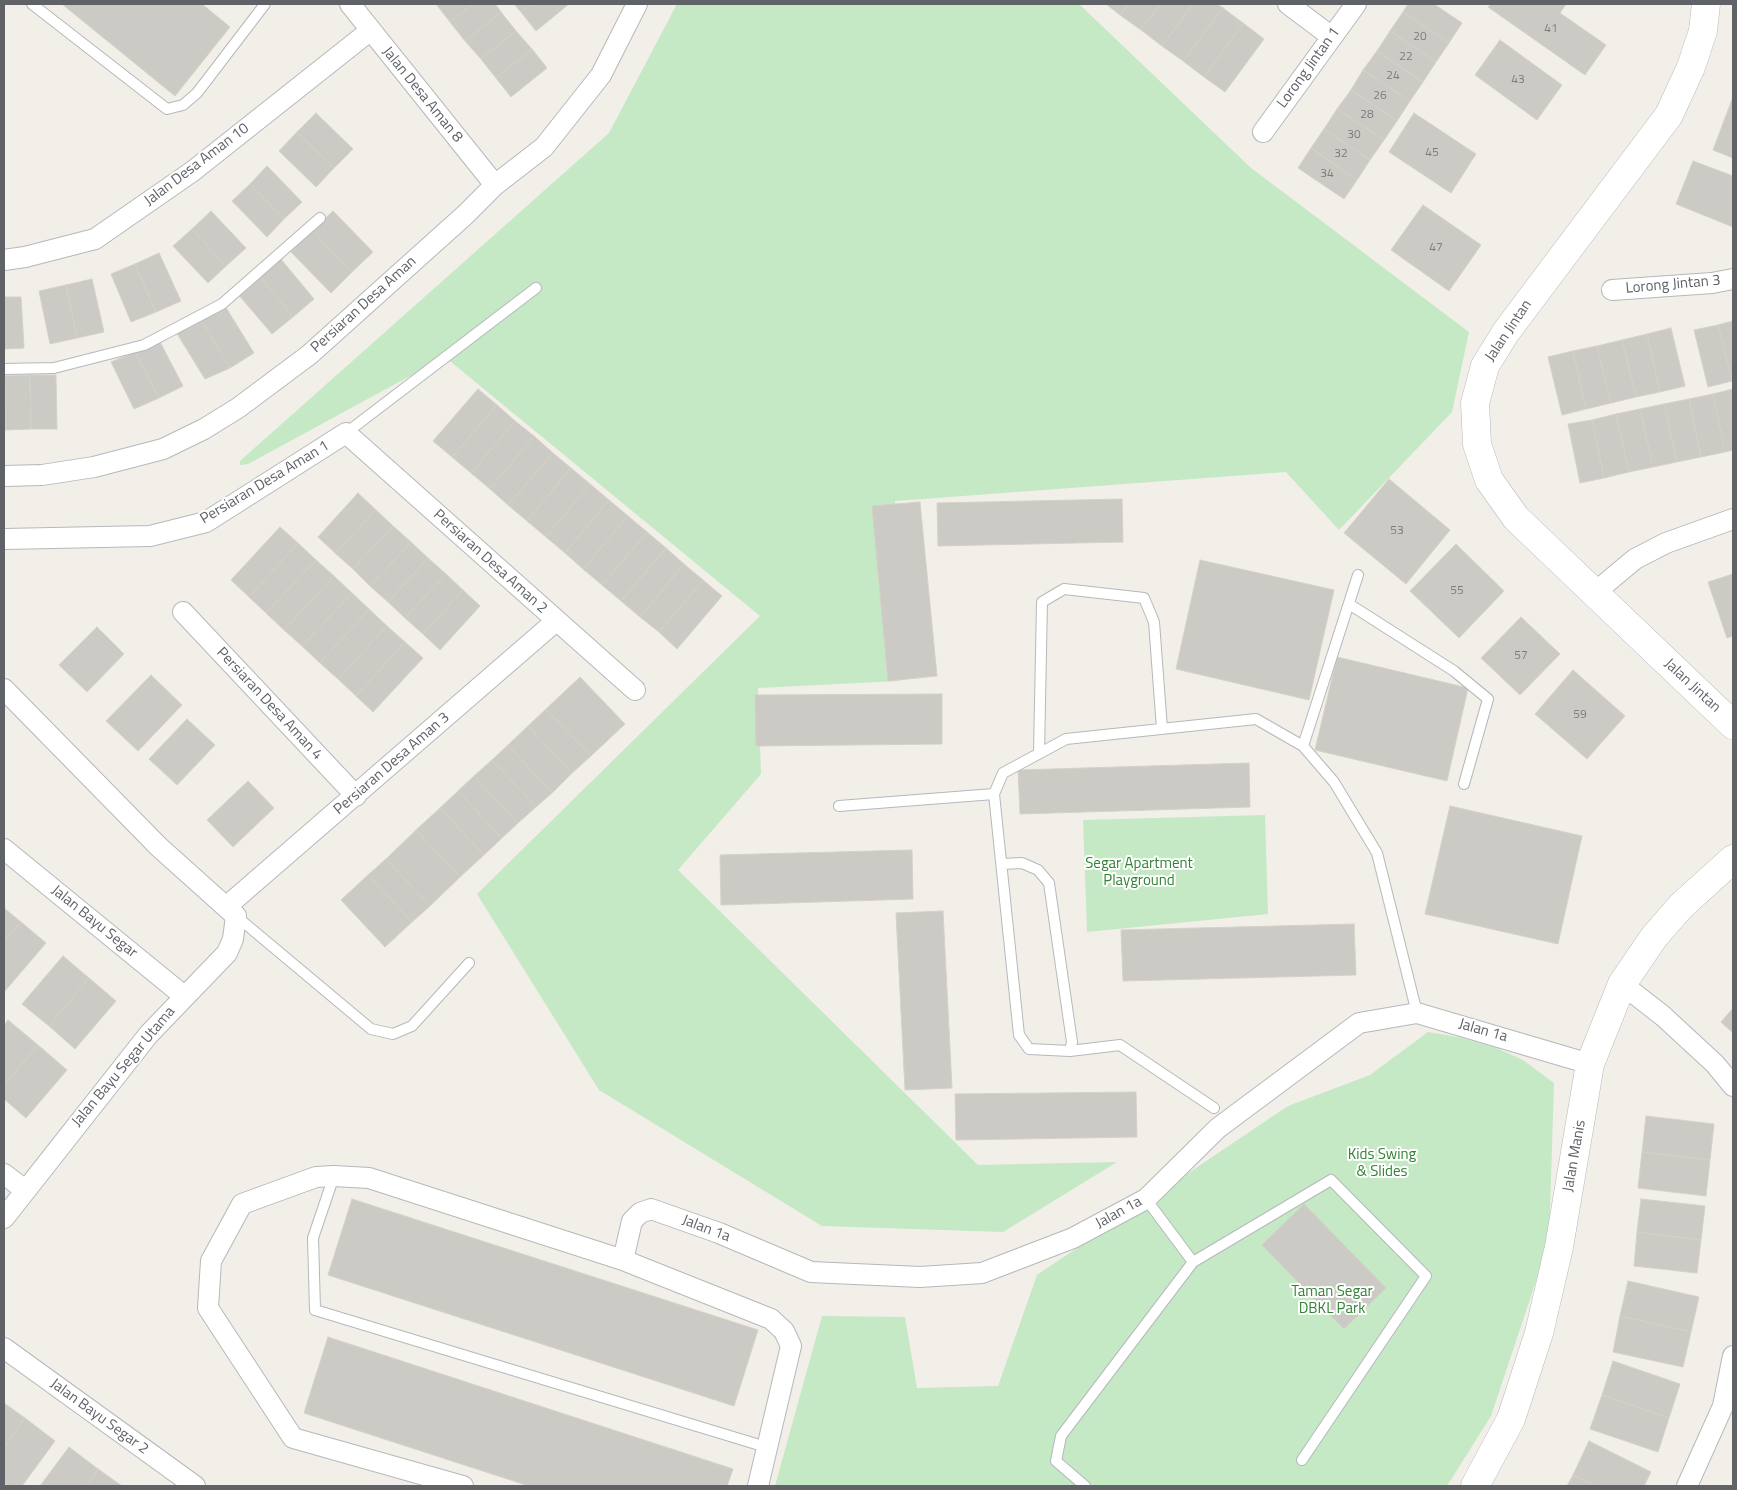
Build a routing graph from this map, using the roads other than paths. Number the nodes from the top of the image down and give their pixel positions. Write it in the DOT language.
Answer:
graph roads {
  1 [pos="32,4"];
  2 [pos="265,4"];
  3 [pos="350,4"];
  4 [pos="1288,4"];
  5 [pos="1356,4"];
  6 [pos="1706,4"];
  7 [pos="632,6"];
  8 [pos="371,30"];
  9 [pos="1332,37"];
  10 [pos="1263,132"];
  11 [pos="495,185"];
  12 [pos="320,218"];
  13 [pos="4,260"];
  14 [pos="1733,279"];
  15 [pos="536,288"];
  16 [pos="1612,290"];
  17 [pos="4,370"];
  18 [pos="346,433"];
  19 [pos="4,476"];
  20 [pos="1733,520"];
  21 [pos="4,539"];
  22 [pos="1358,575"];
  23 [pos="1593,594"];
  24 [pos="1349,604"];
  25 [pos="183,612"];
  26 [pos="556,621"];
  27 [pos="4,689"];
  28 [pos="634,690"];
  29 [pos="1733,725"];
  30 [pos="1162,729"];
  31 [pos="1302,746"];
  32 [pos="1039,753"];
  33 [pos="1464,784"];
  34 [pos="994,794"];
  35 [pos="356,796"];
  36 [pos="839,806"];
  37 [pos="4,849"];
  38 [pos="1733,859"];
  39 [pos="1002,864"];
  40 [pos="231,911"];
  41 [pos="469,964"];
  42 [pos="1622,984"];
  43 [pos="184,996"];
  44 [pos="1417,1013"];
  45 [pos="1070,1051"];
  46 [pos="1590,1064"];
  47 [pos="1733,1086"];
  48 [pos="1214,1108"];
  49 [pos="4,1174"];
  50 [pos="334,1176"];
  51 [pos="25,1190"];
  52 [pos="1146,1199"];
  53 [pos="4,1218"];
  54 [pos="623,1260"];
  55 [pos="1193,1262"];
  56 [pos="4,1348"];
  57 [pos="1733,1356"];
  58 [pos="1728,1411"];
  59 [pos="766,1447"];
  60 [pos="1302,1460"];
  61 [pos="195,1486"];
  62 [pos="463,1486"];
  63 [pos="758,1486"];
  64 [pos="1085,1486"];
  65 [pos="1475,1486"];
  66 [pos="1687,1486"];
  1 -- 2 [label="lane"];
  3 -- 8 [label="street, Jalan Desa Aman 8"];
  4 -- 9 [label="street"];
  5 -- 9 [label="street, Lorong Jintan 1"];
  6 -- 23 [label="street, Jalan Jintan"];
  7 -- 11 [label="street, Persiaran Desa Aman"];
  8 -- 11 [label="street, Jalan Desa Aman 8"];
  8 -- 13 [label="street, Jalan Desa Aman 10"];
  9 -- 10 [label="street, Lorong Jintan 1"];
  11 -- 19 [label="street, Persiaran Desa Aman"];
  12 -- 17 [label="lane"];
  14 -- 16 [label="street, Lorong Jintan 3"];
  15 -- 18 [label="lane"];
  18 -- 21 [label="street, Persiaran Desa Aman 1"];
  18 -- 26 [label="street, Persiaran Desa Aman 2"];
  20 -- 23 [label="street"];
  22 -- 24 [label="lane"];
  23 -- 29 [label="street, Jalan Jintan"];
  24 -- 31 [label="lane"];
  24 -- 33 [label="lane"];
  25 -- 35 [label="street, Persiaran Desa Aman 4"];
  26 -- 28 [label="street, Persiaran Desa Aman 2"];
  26 -- 35 [label="street, Persiaran Desa Aman 3"];
  27 -- 40 [label="street"];
  30 -- 31 [label="lane"];
  30 -- 32 [label="lane"];
  30 -- 32 [label="lane"];
  31 -- 44 [label="lane"];
  32 -- 34 [label="lane"];
  34 -- 36 [label="lane"];
  34 -- 39 [label="lane"];
  35 -- 40 [label="street, Persiaran Desa Aman 3"];
  37 -- 43 [label="street, Jalan Bayu Segar"];
  38 -- 42 [label="street, Jalan Manis"];
  39 -- 45 [label="lane"];
  39 -- 45 [label="lane"];
  40 -- 41 [label="lane"];
  40 -- 43 [label="street, Jalan Bayu Segar Utama"];
  42 -- 46 [label="street, Jalan Manis"];
  42 -- 47 [label="street"];
  43 -- 51 [label="street, Jalan Bayu Segar Utama"];
  44 -- 46 [label="street, Jalan 1a"];
  44 -- 52 [label="street, Jalan 1a"];
  45 -- 48 [label="lane"];
  46 -- 65 [label="street, Jalan Manis"];
  49 -- 51 [label="street"];
  50 -- 54 [label="street"];
  50 -- 59 [label="lane"];
  50 -- 62 [label="street"];
  51 -- 53 [label="street, Jalan Bayu Segar Utama"];
  52 -- 54 [label="street, Jalan 1a"];
  52 -- 55 [label="lane"];
  54 -- 59 [label="street"];
  55 -- 60 [label="lane"];
  55 -- 64 [label="lane"];
  56 -- 61 [label="street, Jalan Bayu Segar 2"];
  57 -- 58 [label="street"];
  58 -- 66 [label="street"];
  59 -- 63 [label="street"];
}
